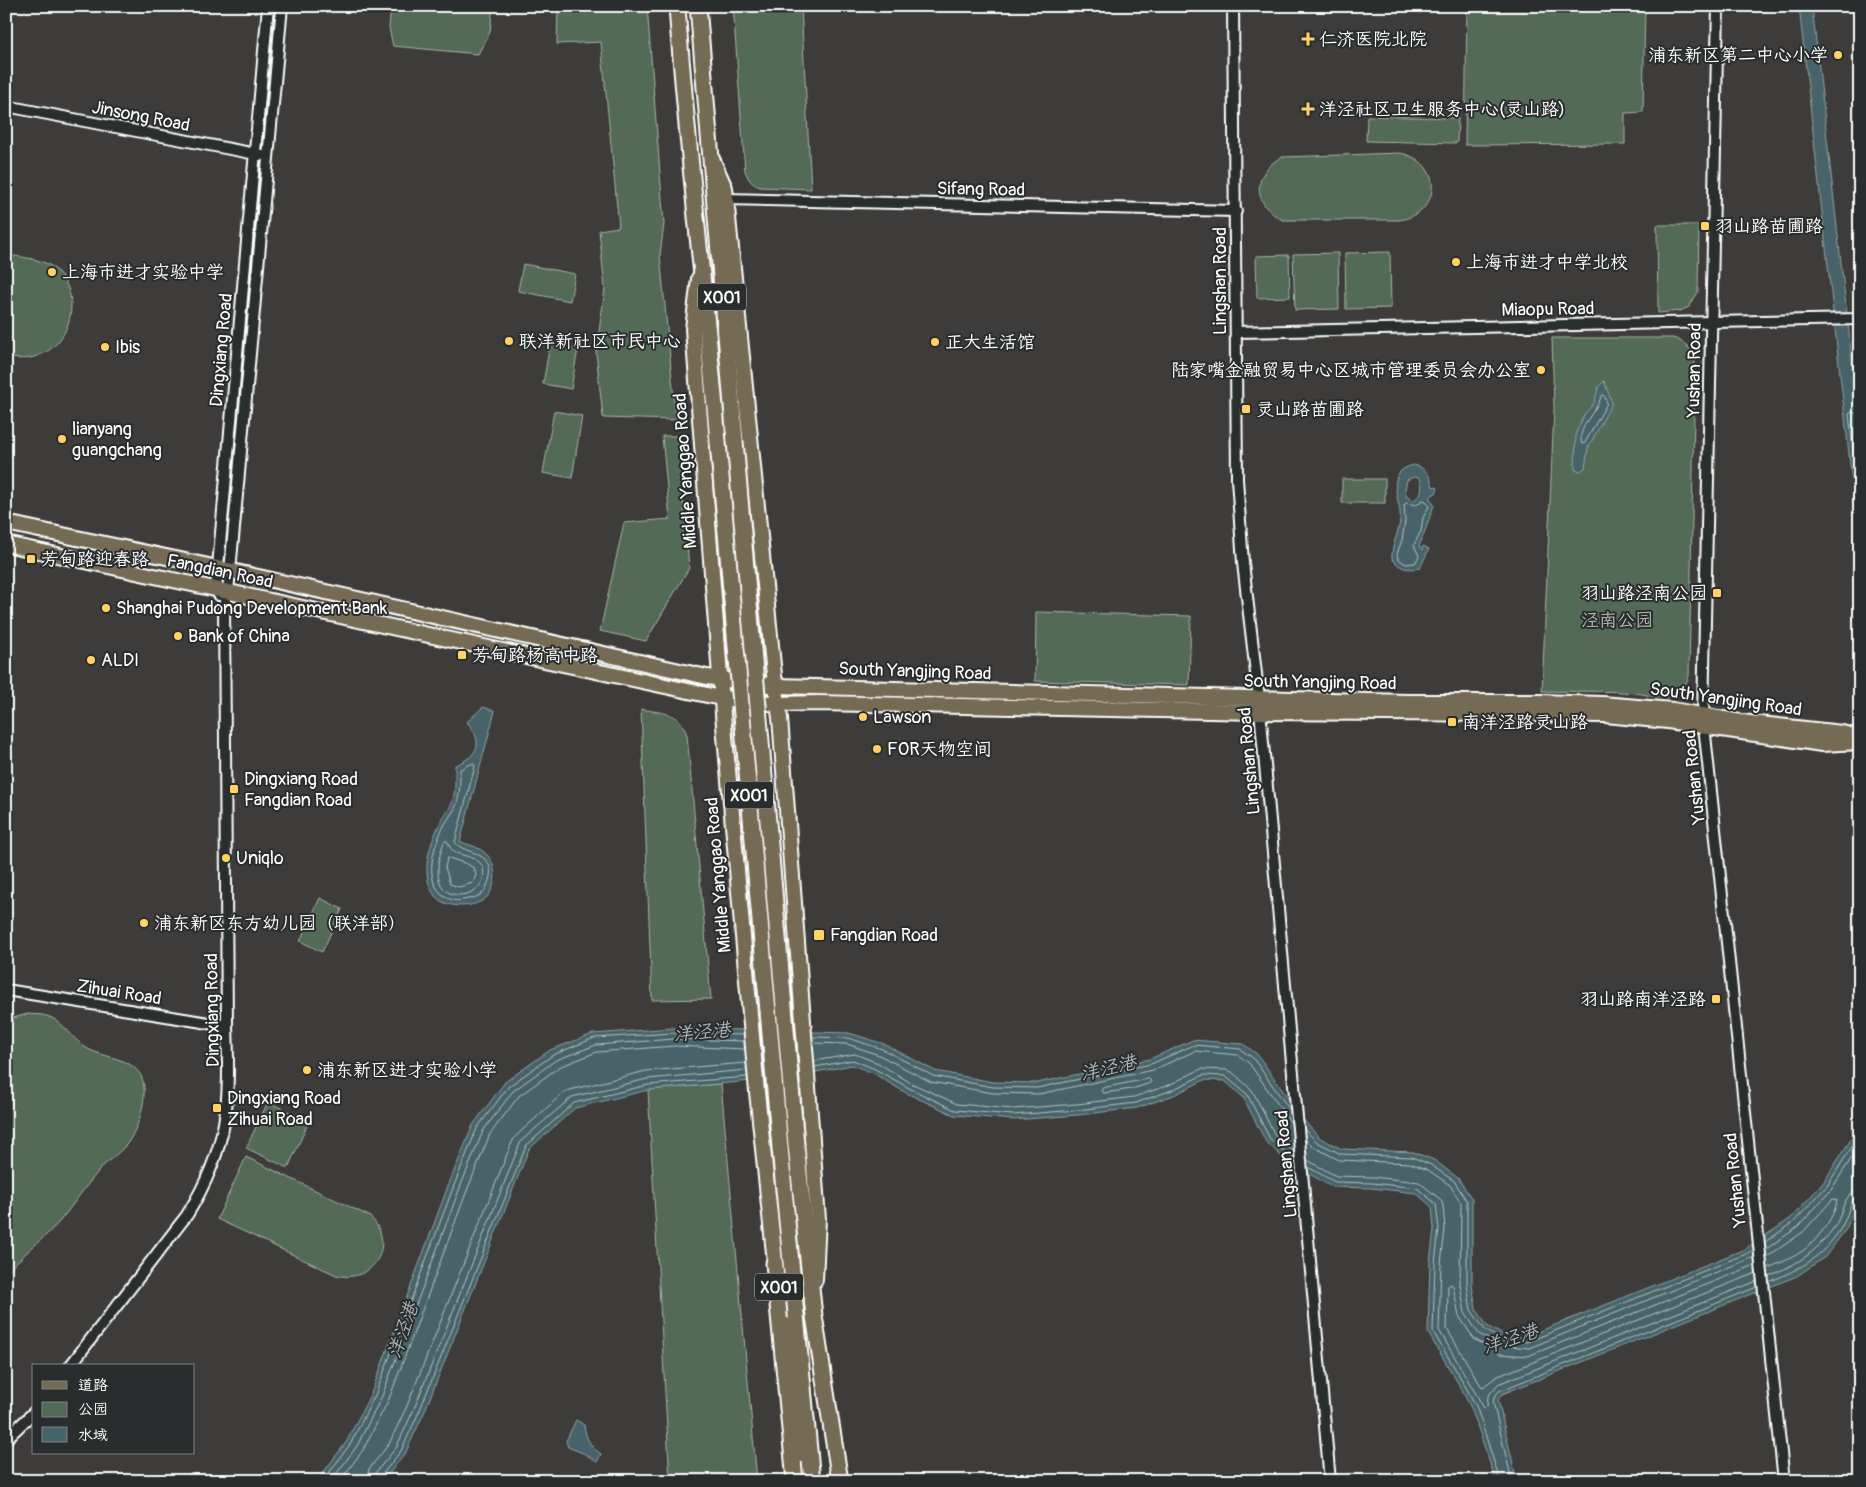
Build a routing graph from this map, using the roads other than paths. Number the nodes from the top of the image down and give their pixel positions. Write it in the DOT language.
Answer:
graph roads {
  1 [pos="268,6"];
  2 [pos="282,6"];
  3 [pos="677,6"];
  4 [pos="698,6"];
  5 [pos="1234,6"];
  6 [pos="1718,6"];
  7 [pos="6,106"];
  8 [pos="255,154"];
  9 [pos="710,154"];
  10 [pos="269,156"];
  11 [pos="726,199"];
  12 [pos="1236,212"];
  13 [pos="700,264"];
  14 [pos="1856,319"];
  15 [pos="1711,322"];
  16 [pos="1236,332"];
  17 [pos="6,523"];
  18 [pos="6,544"];
  19 [pos="224,570"];
  20 [pos="222,596"];
  21 [pos="720,673"];
  22 [pos="776,686"];
  23 [pos="721,698"];
  24 [pos="778,704"];
  25 [pos="1260,706"];
  26 [pos="1704,722"];
  27 [pos="1860,738"];
  28 [pos="1860,742"];
  29 [pos="6,990"];
  30 [pos="227,1026"];
  31 [pos="774,1263"];
  32 [pos="814,1316"];
  33 [pos="72,1364"];
  34 [pos="32,1414"];
  35 [pos="6,1439"];
  36 [pos="795,1481"];
  37 [pos="805,1481"];
  38 [pos="812,1481"];
  39 [pos="840,1481"];
  40 [pos="1330,1481"];
  41 [pos="1784,1481"];
  1 -- 8 [label="street, Dingxiang Road"];
  2 -- 10 [label="street, Dingxiang Road"];
  3 -- 13 [label="highway, Middle Yanggao Road / X001"];
  4 -- 9 [label="highway, X001"];
  5 -- 12 [label="street, Lingshan Road"];
  6 -- 15 [label="street, Yushan Road"];
  7 -- 8 [label="street, Jinsong Road"];
  8 -- 10 [label="street, Jinsong Road"];
  8 -- 19 [label="street, Dingxiang Road"];
  9 -- 11 [label="main road, X001"];
  9 -- 32 [label="highway, X001, bridge"];
  10 -- 19 [label="street, Dingxiang Road"];
  11 -- 12 [label="street, Sifang Road"];
  11 -- 22 [label="main road, X001"];
  12 -- 16 [label="street, Lingshan Road"];
  13 -- 21 [label="main road, Middle Yanggao Road / X001"];
  13 -- 38 [label="highway, Middle Yanggao Road / X001, bridge"];
  14 -- 15 [label="street, Miaopu Road"];
  15 -- 16 [label="street, Miaopu Road"];
  15 -- 26 [label="street, Yushan Road"];
  16 -- 25 [label="street, Lingshan Road"];
  17 -- 19 [label="main road, Fangdian Road"];
  18 -- 20 [label="main road, Fangdian Road"];
  19 -- 20 [label="street, Dingxiang Road"];
  19 -- 21 [label="main road, Fangdian Road"];
  20 -- 23 [label="main road, Fangdian Road"];
  20 -- 30 [label="street, Dingxiang Road"];
  21 -- 22 [label="main road, Fangdian Road"];
  21 -- 23 [label="main road, Middle Yanggao Road"];
  22 -- 24 [label="main road, X001"];
  22 -- 25 [label="main road, South Yangjing Road"];
  23 -- 24 [label="main road, Fangdian Road"];
  23 -- 31 [label="main road, Middle Yanggao Road / X001"];
  24 -- 25 [label="main road, South Yangjing Road"];
  24 -- 32 [label="main road, X001"];
  25 -- 26 [label="main road, South Yangjing Road"];
  25 -- 40 [label="street, Lingshan Road"];
  26 -- 27 [label="main road, South Yangjing Road"];
  26 -- 28 [label="main road, South Yangjing Road"];
  26 -- 41 [label="street, Yushan Road"];
  29 -- 30 [label="street, Zihuai Road"];
  30 -- 33 [label="street, Dingxiang Road"];
  31 -- 36 [label="highway"];
  31 -- 37 [label="main road, Middle Yanggao Road / X001"];
  32 -- 39 [label="highway, X001"];
  34 -- 35 [label="street"];
}
